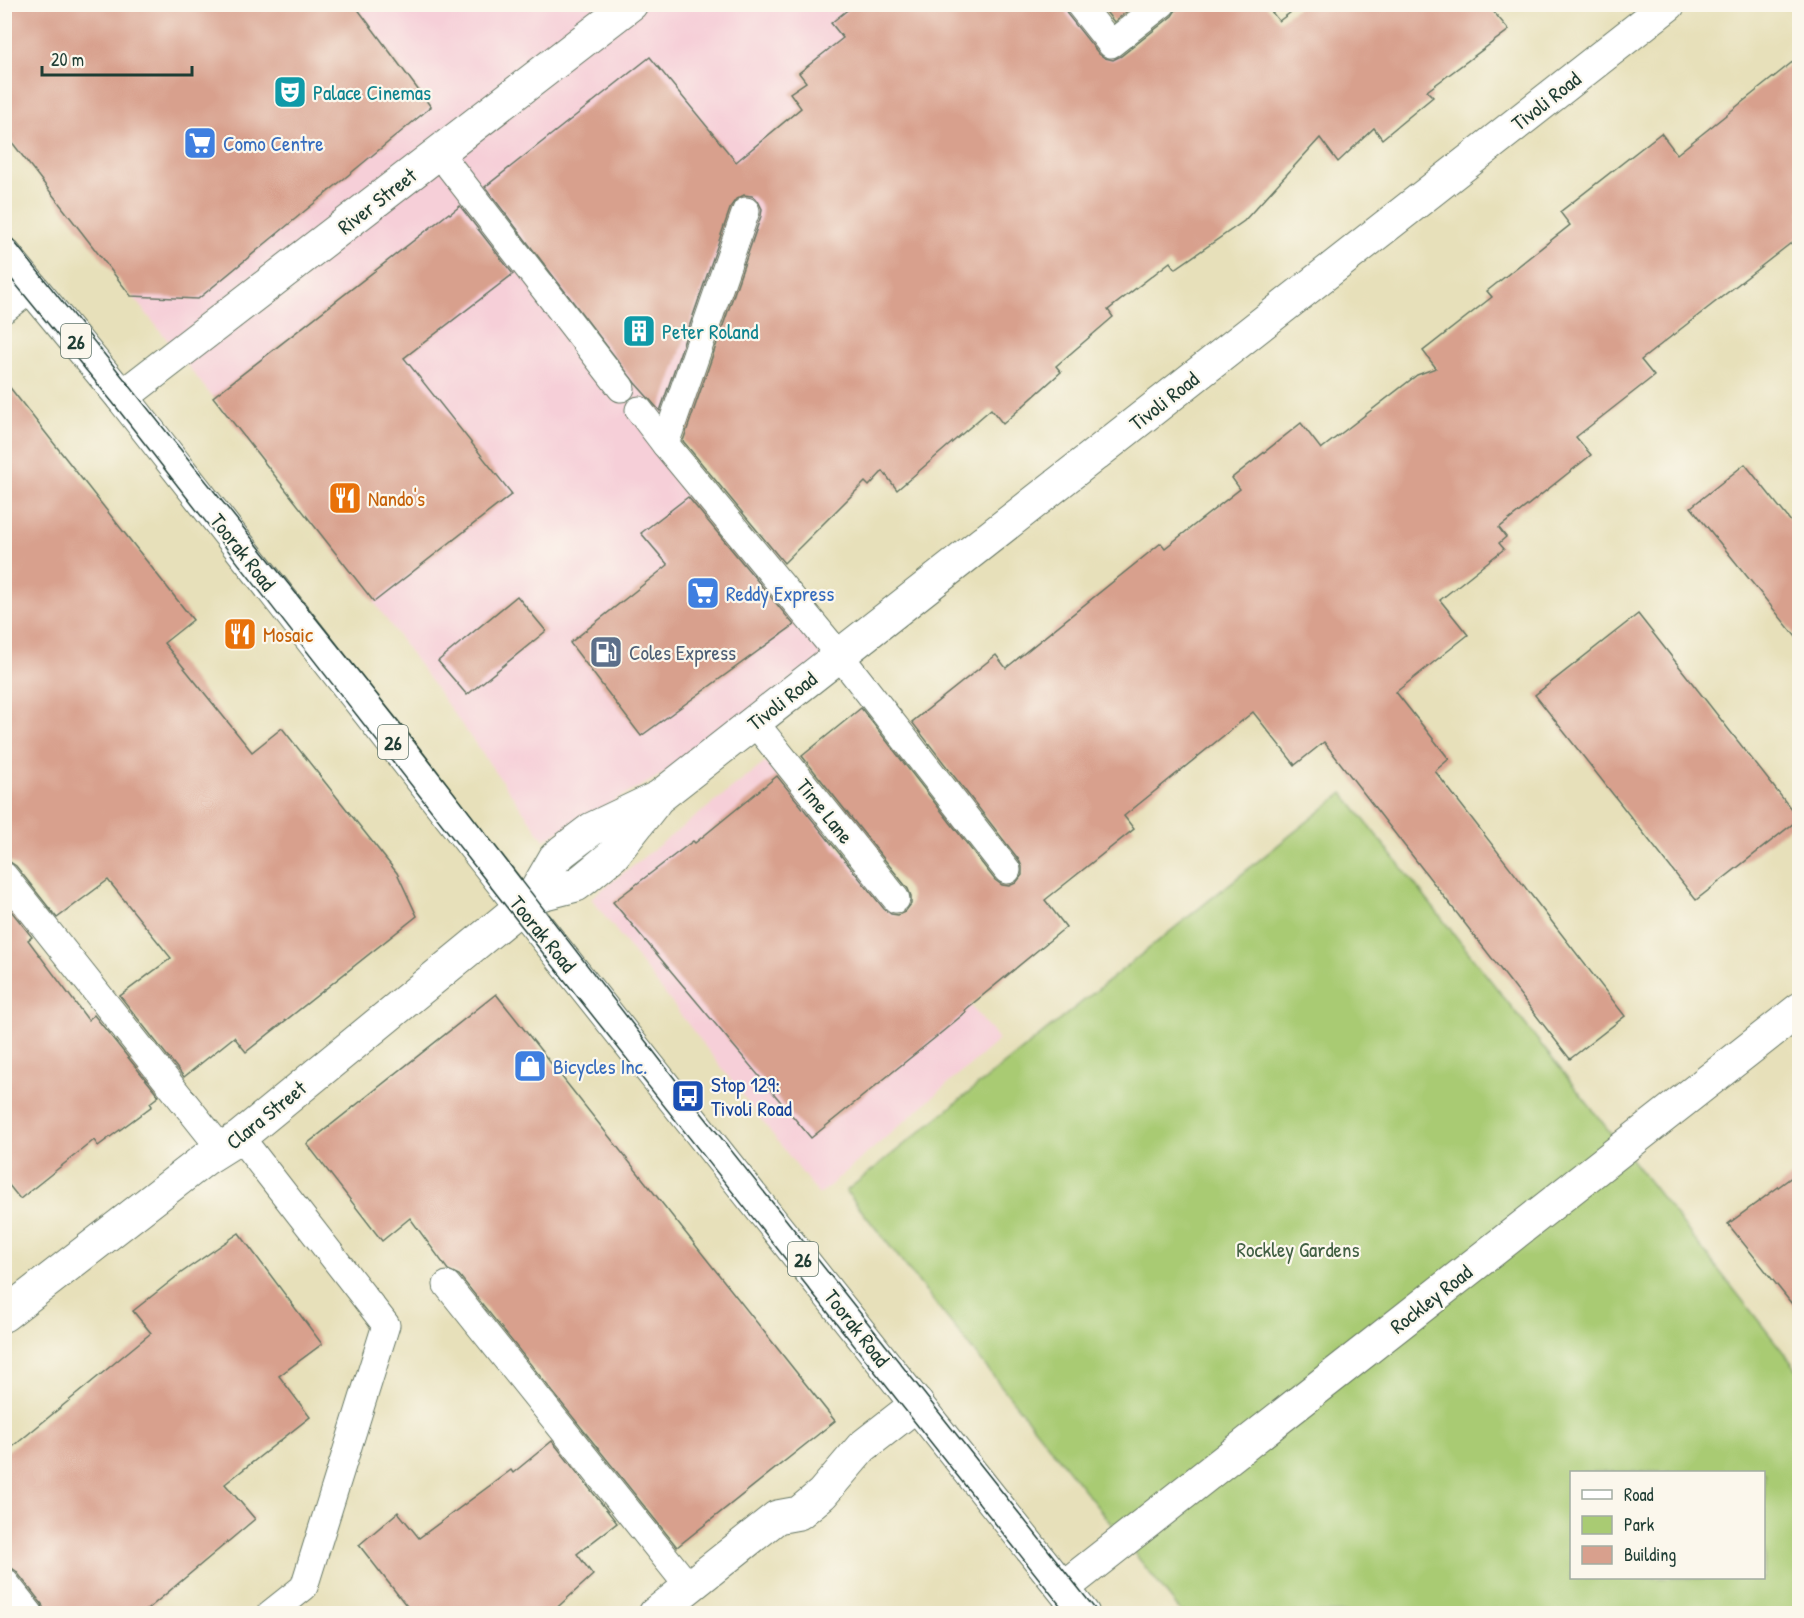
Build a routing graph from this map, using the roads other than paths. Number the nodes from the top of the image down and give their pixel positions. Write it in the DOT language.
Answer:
graph roads {
  1 [pos="631,4"];
  2 [pos="1079,4"];
  3 [pos="1162,4"];
  4 [pos="1669,4"];
  5 [pos="439,153"];
  6 [pos="746,211"];
  7 [pos="4,254"];
  8 [pos="30,286"];
  9 [pos="4,306"];
  10 [pos="621,388"];
  11 [pos="122,397"];
  12 [pos="639,410"];
  13 [pos="664,444"];
  14 [pos="840,656"];
  15 [pos="755,723"];
  16 [pos="1007,870"];
  17 [pos="4,876"];
  18 [pos="896,898"];
  19 [pos="527,901"];
  20 [pos="1800,1009"];
  21 [pos="231,1143"];
  22 [pos="447,1285"];
  23 [pos="4,1315"];
  24 [pos="917,1404"];
  25 [pos="4,1581"];
  26 [pos="688,1587"];
  27 [pos="1063,1588"];
  28 [pos="30,1614"];
  29 [pos="270,1614"];
  30 [pos="655,1614"];
  31 [pos="1083,1614"];
  1 -- 5 [label="street, River Street"];
  2 -- 3 [label="lane"];
  4 -- 14 [label="street, Tivoli Road"];
  5 -- 10 [label="lane"];
  5 -- 11 [label="street, River Street"];
  6 -- 13 [label="lane"];
  7 -- 8 [label="street, Toorak Road / 26"];
  8 -- 9 [label="street"];
  8 -- 11 [label="street, Toorak Road / 26"];
  11 -- 19 [label="street, Toorak Road / 26"];
  12 -- 13 [label="lane"];
  13 -- 14 [label="lane"];
  14 -- 15 [label="street, Tivoli Road"];
  14 -- 16 [label="lane"];
  15 -- 18 [label="lane, Time Lane"];
  15 -- 19 [label="street, Tivoli Road"];
  17 -- 21 [label="lane"];
  19 -- 21 [label="street, Clara Street"];
  19 -- 24 [label="street, Toorak Road / 26"];
  20 -- 27 [label="street, Rockley Road"];
  21 -- 23 [label="street, Clara Street"];
  21 -- 29 [label="lane"];
  22 -- 26 [label="lane"];
  24 -- 26 [label="street"];
  24 -- 27 [label="street, Toorak Road / 26"];
  25 -- 28 [label="lane"];
  26 -- 30 [label="street"];
  27 -- 31 [label="street, Toorak Road / 26"];
}
